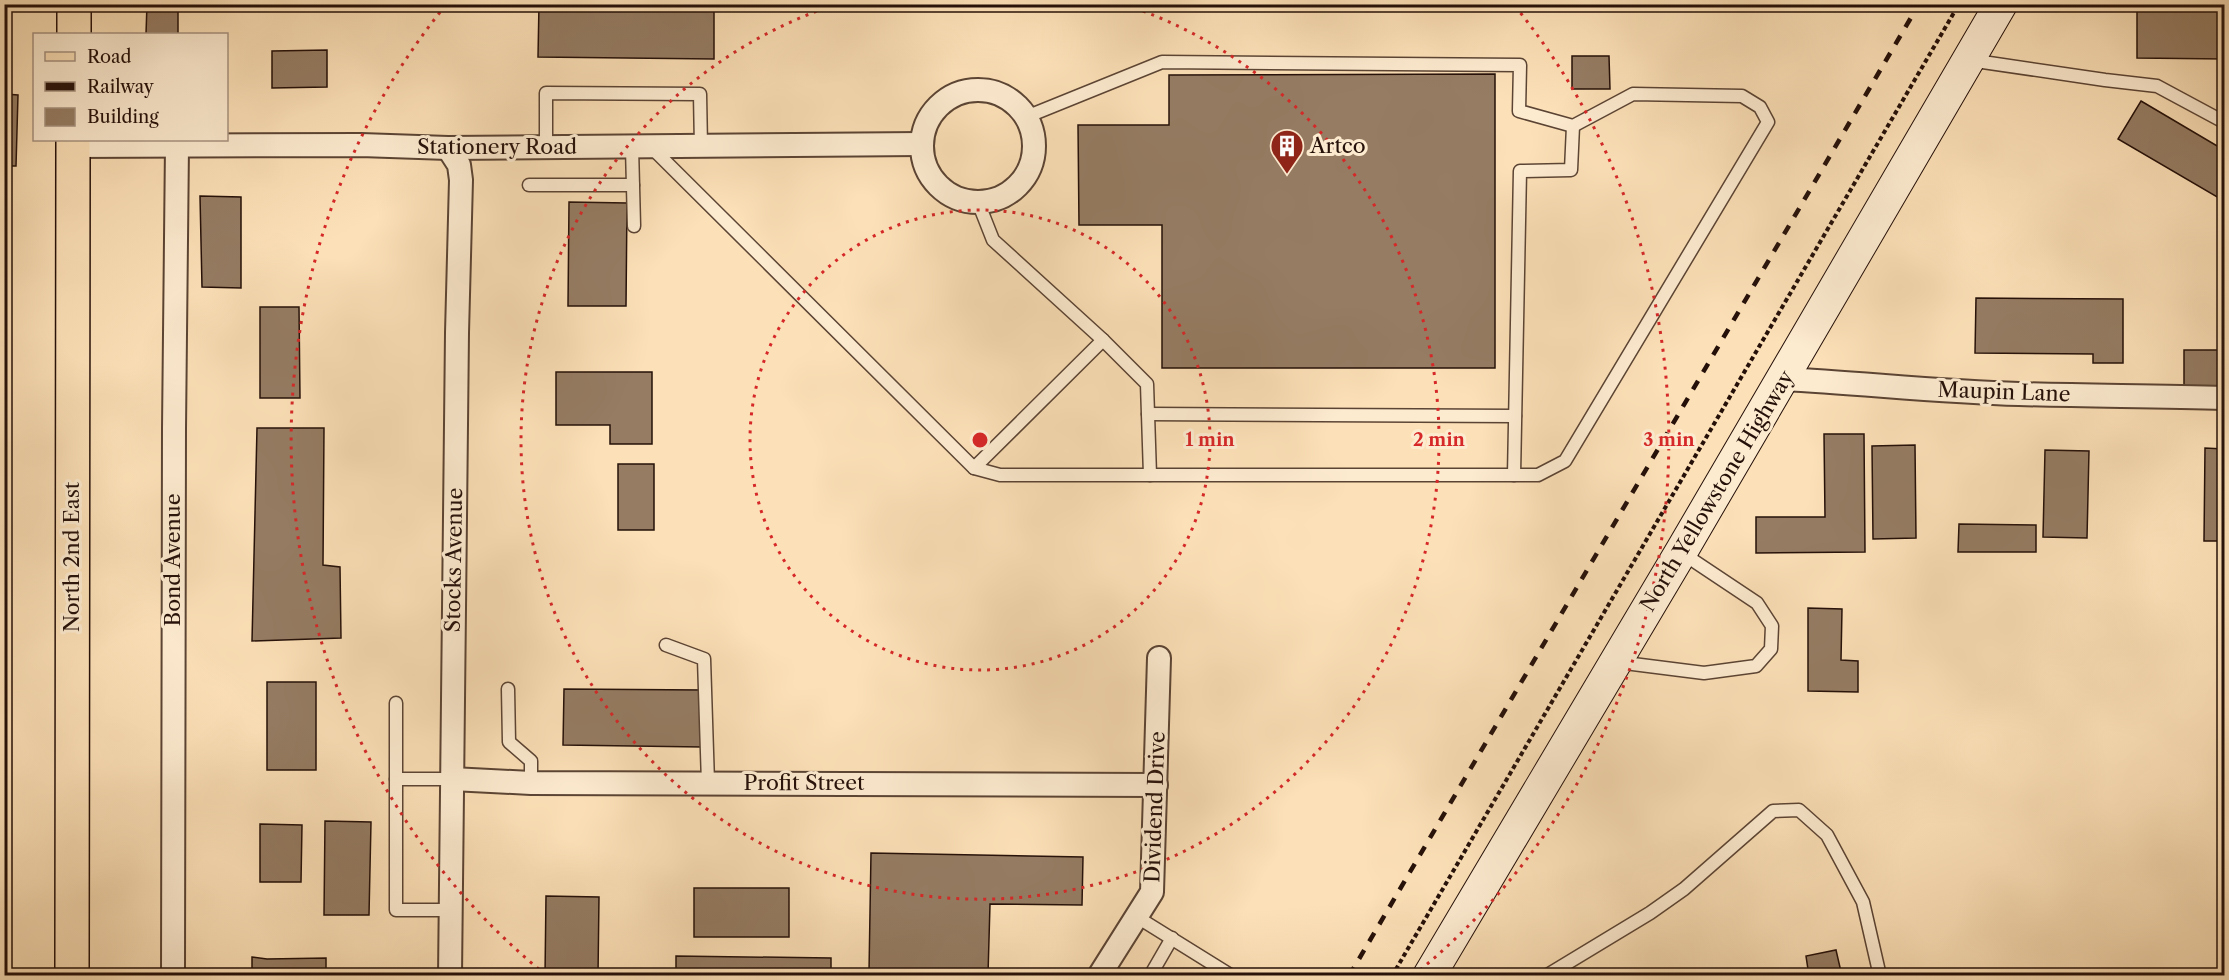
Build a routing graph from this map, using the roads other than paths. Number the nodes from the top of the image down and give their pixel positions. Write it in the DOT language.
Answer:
graph roads {
  1 [pos="74,4"];
  2 [pos="2001,4"];
  3 [pos="74,33"];
  4 [pos="1968,60"];
  5 [pos="1026,117"];
  6 [pos="2224,122"];
  7 [pos="1573,126"];
  8 [pos="73,143"];
  9 [pos="921,144"];
  10 [pos="177,145"];
  11 [pos="546,147"];
  12 [pos="641,147"];
  13 [pos="701,147"];
  14 [pos="448,148"];
  15 [pos="529,185"];
  16 [pos="633,185"];
  17 [pos="978,202"];
  18 [pos="634,226"];
  19 [pos="1103,340"];
  20 [pos="1783,379"];
  21 [pos="2224,398"];
  22 [pos="1148,414"];
  23 [pos="1515,416"];
  24 [pos="974,468"];
  25 [pos="1150,475"];
  26 [pos="1514,475"];
  27 [pos="1681,552"];
  28 [pos="666,645"];
  29 [pos="1159,658"];
  30 [pos="1616,662"];
  31 [pos="508,689"];
  32 [pos="396,703"];
  33 [pos="396,779"];
  34 [pos="452,779"];
  35 [pos="531,783"];
  36 [pos="708,783"];
  37 [pos="1156,785"];
  38 [pos="450,910"];
  39 [pos="1137,917"];
  40 [pos="1172,938"];
  41 [pos="72,975"];
  42 [pos="173,975"];
  43 [pos="450,975"];
  44 [pos="1099,975"];
  45 [pos="1150,975"];
  46 [pos="1232,975"];
  47 [pos="1429,975"];
  48 [pos="1546,975"];
  49 [pos="1880,975"];
  1 -- 3 [label="main road"];
  2 -- 4 [label="main road, North Yellowstone Highway"];
  4 -- 6 [label="lane"];
  4 -- 20 [label="main road, North Yellowstone Highway"];
  5 -- 7 [label="lane"];
  5 -- 9 [label="street"];
  5 -- 17 [label="street"];
  7 -- 23 [label="lane"];
  7 -- 26 [label="lane"];
  8 -- 10 [label="street, Stationery Road"];
  8 -- 41 [label="main road, North 2nd East"];
  9 -- 13 [label="street, Stationery Road"];
  9 -- 17 [label="street"];
  10 -- 14 [label="street, Stationery Road"];
  10 -- 42 [label="street, Bond Avenue"];
  11 -- 12 [label="street, Stationery Road"];
  11 -- 13 [label="lane"];
  11 -- 14 [label="street, Stationery Road"];
  12 -- 13 [label="street, Stationery Road"];
  12 -- 16 [label="lane"];
  12 -- 24 [label="lane"];
  14 -- 34 [label="street, Stocks Avenue"];
  15 -- 16 [label="lane"];
  16 -- 18 [label="lane"];
  17 -- 19 [label="lane"];
  19 -- 22 [label="lane"];
  19 -- 24 [label="lane"];
  20 -- 21 [label="street, Maupin Lane"];
  20 -- 27 [label="main road, North Yellowstone Highway"];
  22 -- 23 [label="lane"];
  22 -- 25 [label="lane"];
  23 -- 26 [label="lane"];
  24 -- 25 [label="lane"];
  25 -- 26 [label="lane"];
  27 -- 30 [label="main road, North Yellowstone Highway"];
  27 -- 30 [label="lane"];
  28 -- 36 [label="lane"];
  29 -- 37 [label="street, Dividend Drive"];
  30 -- 47 [label="main road, North Yellowstone Highway"];
  31 -- 35 [label="lane"];
  32 -- 33 [label="lane"];
  33 -- 34 [label="lane"];
  33 -- 38 [label="lane"];
  34 -- 35 [label="street, Profit Street"];
  34 -- 38 [label="street, Stocks Avenue"];
  35 -- 36 [label="street, Profit Street"];
  36 -- 37 [label="street, Profit Street"];
  37 -- 39 [label="street, Dividend Drive"];
  38 -- 43 [label="street, Stocks Avenue"];
  39 -- 40 [label="lane"];
  39 -- 44 [label="street, Dividend Drive"];
  40 -- 45 [label="lane"];
  40 -- 46 [label="lane"];
  48 -- 49 [label="lane"];
}
